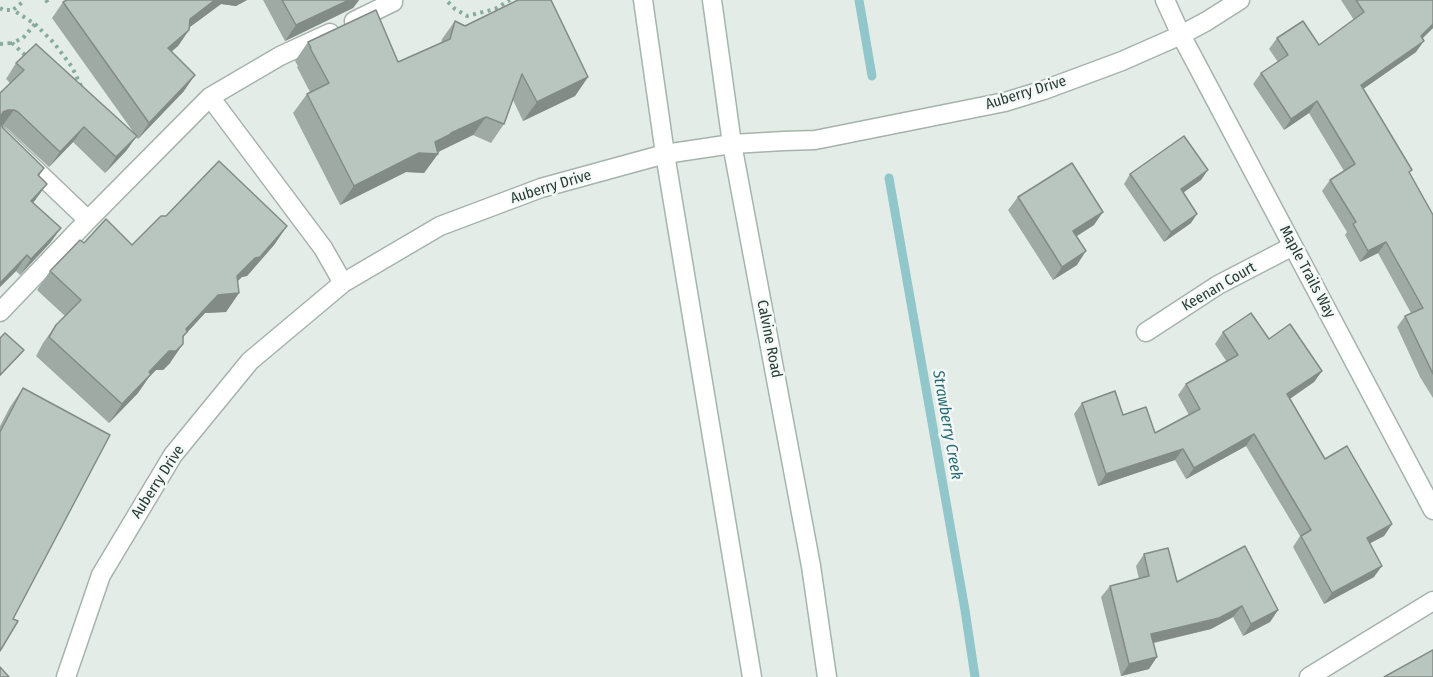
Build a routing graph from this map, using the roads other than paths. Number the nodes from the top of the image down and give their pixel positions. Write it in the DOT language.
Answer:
graph roads {
  1 [pos="393,0"];
  2 [pos="643,0"];
  3 [pos="712,0"];
  4 [pos="1165,0"];
  5 [pos="1240,0"];
  6 [pos="1181,34"];
  7 [pos="210,97"];
  8 [pos="0,136"];
  9 [pos="732,144"];
  10 [pos="665,154"];
  11 [pos="88,220"];
  12 [pos="1293,246"];
  13 [pos="343,283"];
  14 [pos="0,312"];
  15 [pos="1146,332"];
  16 [pos="1433,510"];
  17 [pos="1433,601"];
  18 [pos="66,677"];
  19 [pos="752,677"];
  20 [pos="827,677"];
  21 [pos="1309,677"];
  1 -- 7 [label="street"];
  2 -- 10 [label="street"];
  3 -- 9 [label="street, Calvine Road"];
  4 -- 6 [label="street, Maple Trails Way"];
  5 -- 6 [label="street, Auberry Drive"];
  6 -- 9 [label="street, Auberry Drive"];
  6 -- 12 [label="street, Maple Trails Way"];
  7 -- 11 [label="street"];
  7 -- 13 [label="street"];
  8 -- 11 [label="street"];
  9 -- 10 [label="street, Auberry Drive"];
  9 -- 20 [label="street, Calvine Road"];
  10 -- 13 [label="street, Auberry Drive"];
  10 -- 19 [label="street"];
  11 -- 14 [label="street"];
  12 -- 15 [label="street, Keenan Court"];
  12 -- 16 [label="street, Maple Trails Way"];
  13 -- 18 [label="street, Auberry Drive"];
  17 -- 21 [label="street"];
}
